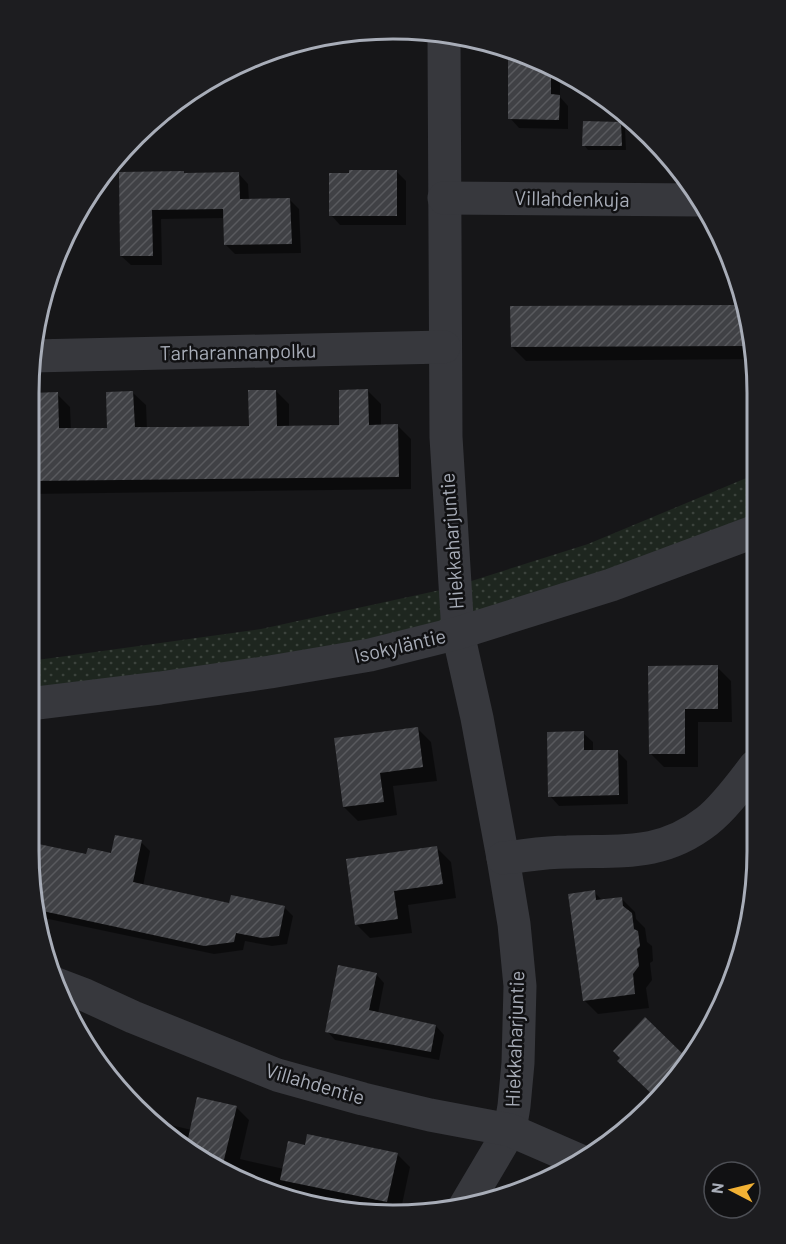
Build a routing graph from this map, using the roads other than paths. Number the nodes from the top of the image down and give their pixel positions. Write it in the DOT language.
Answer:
graph roads {
  1 [pos="444,43"];
  2 [pos="444,198"];
  3 [pos="690,200"];
  4 [pos="444,347"];
  5 [pos="41,356"];
  6 [pos="747,534"];
  7 [pos="458,633"];
  8 [pos="39,703"];
  9 [pos="747,776"];
  10 [pos="503,858"];
  11 [pos="67,988"];
  12 [pos="510,1130"];
  13 [pos="572,1157"];
  14 [pos="471,1196"];
  1 -- 2 [label="street, Hiekkaharjuntie"];
  2 -- 3 [label="street, Villahdenkuja"];
  2 -- 4 [label="street, Hiekkaharjuntie"];
  4 -- 5 [label="street, Tarharannanpolku"];
  4 -- 7 [label="street, Hiekkaharjuntie"];
  6 -- 7 [label="street, Isokyläntie"];
  7 -- 8 [label="street, Isokyläntie"];
  7 -- 10 [label="street, Hiekkaharjuntie"];
  9 -- 10 [label="street"];
  10 -- 12 [label="street, Hiekkaharjuntie"];
  11 -- 12 [label="street, Villahdentie"];
  12 -- 13 [label="street, Villahdentie"];
  12 -- 14 [label="street, Hiekkaharjuntie"];
}
